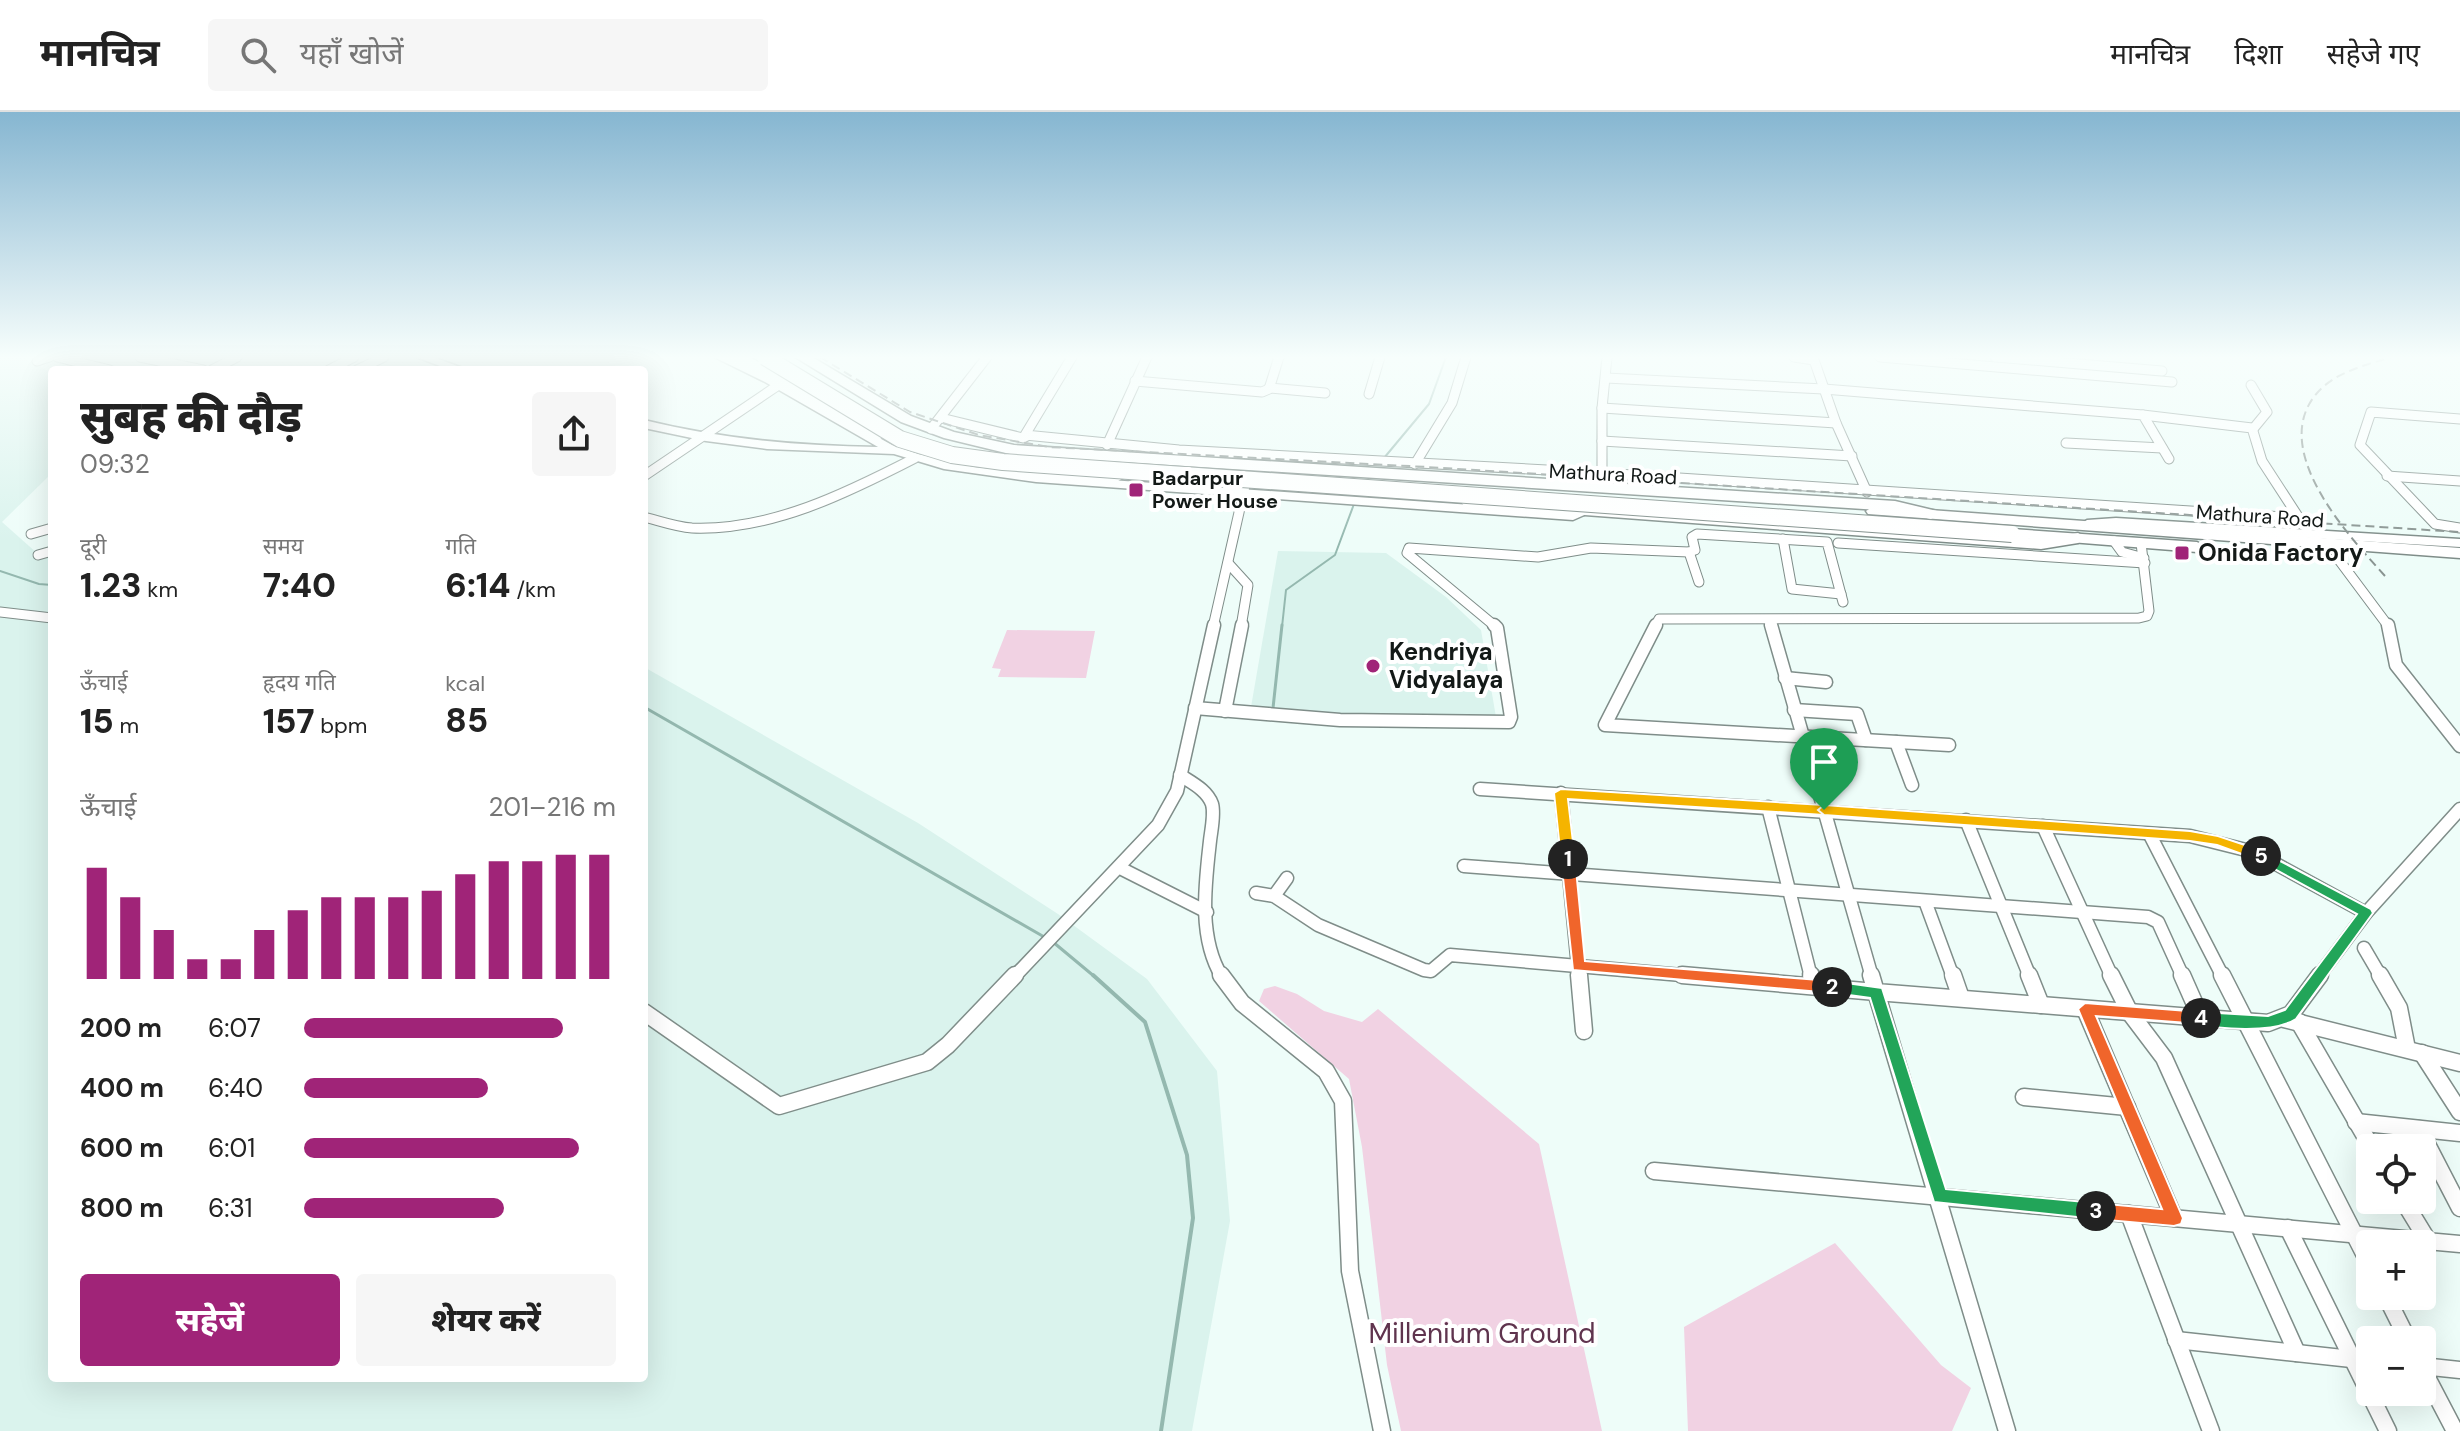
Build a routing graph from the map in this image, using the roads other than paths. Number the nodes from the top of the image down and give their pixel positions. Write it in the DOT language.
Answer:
graph roads {
  1 [pos="730,419"];
  2 [pos="840,419"];
  3 [pos="850,419"];
  4 [pos="866,419"];
  5 [pos="891,419"];
  6 [pos="905,419"];
  7 [pos="939,419"];
  8 [pos="1034,419"];
  9 [pos="1119,419"];
  10 [pos="1442,419"];
  11 [pos="1602,419"];
  12 [pos="1767,419"];
  13 [pos="1834,419"];
  14 [pos="2145,419"];
  15 [pos="2171,419"];
  16 [pos="2262,419"];
  17 [pos="2369,419"];
  18 [pos="936,423"];
  19 [pos="1836,423"];
  20 [pos="648,425"];
  21 [pos="2253,429"];
  22 [pos="1027,436"];
  23 [pos="701,439"];
  24 [pos="1602,441"];
  25 [pos="2066,443"];
  26 [pos="1107,445"];
  27 [pos="2162,448"];
  28 [pos="898,452"];
  29 [pos="917,454"];
  30 [pos="1176,456"];
  31 [pos="1852,456"];
  32 [pos="2169,459"];
  33 [pos="1415,464"];
  34 [pos="1297,470"];
  35 [pos="1372,471"];
  36 [pos="648,473"];
  37 [pos="2387,476"];
  38 [pos="1602,480"];
  39 [pos="2460,481"];
  40 [pos="1161,484"];
  41 [pos="1291,489"];
  42 [pos="1244,490"];
  43 [pos="1867,492"];
  44 [pos="1357,496"];
  45 [pos="2037,502"];
  46 [pos="1931,514"];
  47 [pos="648,518"];
  48 [pos="2045,522"];
  49 [pos="2460,528"];
  50 [pos="48,529"];
  51 [pos="2082,531"];
  52 [pos="31,534"];
  53 [pos="1783,539"];
  54 [pos="1838,543"];
  55 [pos="2460,543"];
  56 [pos="48,552"];
  57 [pos="1689,552"];
  58 [pos="2460,553"];
  59 [pos="38,555"];
  60 [pos="2143,555"];
  61 [pos="2336,556"];
  62 [pos="1228,563"];
  63 [pos="2460,564"];
  64 [pos="1699,582"];
  65 [pos="0,612"];
  66 [pos="48,618"];
  67 [pos="1769,620"];
  68 [pos="1785,678"];
  69 [pos="1826,682"];
  70 [pos="1195,708"];
  71 [pos="1794,710"];
  72 [pos="1225,711"];
  73 [pos="1801,736"];
  74 [pos="1866,740"];
  75 [pos="1896,742"];
  76 [pos="1949,745"];
  77 [pos="2460,746"];
  78 [pos="1180,775"];
  79 [pos="1912,785"];
  80 [pos="1480,789"];
  81 [pos="1561,793"];
  82 [pos="1768,807"];
  83 [pos="2460,809"];
  84 [pos="1824,810"];
  85 [pos="1966,820"];
  86 [pos="2043,826"];
  87 [pos="2150,835"];
  88 [pos="1464,866"];
  89 [pos="1120,868"];
  90 [pos="1569,873"];
  91 [pos="1287,878"];
  92 [pos="1791,890"];
  93 [pos="1256,893"];
  94 [pos="1847,895"];
  95 [pos="1274,896"];
  96 [pos="1925,901"];
  97 [pos="2001,906"];
  98 [pos="2080,911"];
  99 [pos="1207,912"];
  100 [pos="2366,913"];
  101 [pos="2364,948"];
  102 [pos="1578,966"];
  103 [pos="1813,985"];
  104 [pos="1876,992"];
  105 [pos="1961,998"];
  106 [pos="2041,1005"];
  107 [pos="2085,1009"];
  108 [pos="2130,1013"];
  109 [pos="648,1015"];
  110 [pos="2201,1018"];
  111 [pos="2291,1020"];
  112 [pos="2246,1021"];
  113 [pos="1584,1031"];
  114 [pos="2415,1051"];
  115 [pos="2460,1063"];
  116 [pos="2024,1097"];
  117 [pos="2127,1107"];
  118 [pos="2460,1112"];
  119 [pos="2356,1122"];
  120 [pos="2419,1129"];
  121 [pos="2460,1133"];
  122 [pos="2363,1134"];
  123 [pos="1654,1171"];
  124 [pos="1940,1197"];
  125 [pos="2460,1208"];
  126 [pos="2129,1214"];
  127 [pos="2174,1218"];
  128 [pos="2236,1224"];
  129 [pos="2288,1228"];
  130 [pos="2353,1235"];
  131 [pos="2356,1235"];
  132 [pos="2356,1240"];
  133 [pos="2436,1242"];
  134 [pos="2460,1244"];
  135 [pos="2176,1340"];
  136 [pos="2356,1349"];
  137 [pos="2297,1353"];
  138 [pos="2356,1359"];
  139 [pos="2436,1368"];
  140 [pos="2460,1370"];
  141 [pos="2436,1394"];
  142 [pos="2379,1406"];
  143 [pos="1382,1431"];
  144 [pos="2007,1431"];
  145 [pos="2211,1431"];
  146 [pos="2388,1431"];
  147 [pos="2455,1431"];
  1 -- 23 [label="street"];
  2 -- 28 [label="street"];
  3 -- 29 [label="main road, Mathura Road"];
  4 -- 51 [label="main road, Mathura Road, bridge"];
  5 -- 46 [label="main road, Mathura Road"];
  6 -- 18 [label="main road, Mathura Road"];
  7 -- 18 [label="street"];
  8 -- 22 [label="street"];
  9 -- 26 [label="street"];
  10 -- 33 [label="street"];
  11 -- 24 [label="street"];
  12 -- 19 [label="street"];
  13 -- 19 [label="street"];
  14 -- 27 [label="street"];
  15 -- 21 [label="street"];
  16 -- 21 [label="street"];
  17 -- 37 [label="street"];
  18 -- 22 [label="street"];
  18 -- 30 [label="main road, Mathura Road"];
  19 -- 31 [label="street"];
  20 -- 23 [label="street"];
  21 -- 45 [label="street"];
  22 -- 26 [label="street"];
  23 -- 28 [label="street"];
  23 -- 36 [label="street"];
  24 -- 31 [label="street"];
  24 -- 38 [label="street"];
  25 -- 27 [label="street"];
  26 -- 30 [label="street"];
  27 -- 32 [label="street"];
  28 -- 29 [label="street"];
  29 -- 40 [label="main road, Mathura Road"];
  29 -- 47 [label="street"];
  30 -- 34 [label="main road, Mathura Road"];
  30 -- 35 [label="street"];
  30 -- 40 [label="main road"];
  31 -- 43 [label="street"];
  33 -- 35 [label="street"];
  33 -- 38 [label="street"];
  34 -- 35 [label="main road, Mathura Road"];
  34 -- 41 [label="main road"];
  35 -- 38 [label="main road, Mathura Road"];
  37 -- 39 [label="street"];
  37 -- 49 [label="street"];
  38 -- 43 [label="street"];
  38 -- 46 [label="main road, Mathura Road"];
  40 -- 42 [label="main road, Mathura Road"];
  41 -- 42 [label="main road, Mathura Road"];
  41 -- 44 [label="main road, Mathura Road"];
  42 -- 44 [label="street"];
  42 -- 62 [label="street"];
  43 -- 45 [label="street"];
  44 -- 51 [label="main road, Mathura Road"];
  45 -- 48 [label="street"];
  46 -- 48 [label="main road, Mathura Road"];
  48 -- 51 [label="main road, Mathura Road"];
  50 -- 52 [label="street"];
  51 -- 55 [label="street"];
  51 -- 58 [label="main road, Mathura Road"];
  51 -- 60 [label="main road, Mathura Road"];
  53 -- 53 [label="street"];
  53 -- 57 [label="street"];
  54 -- 60 [label="street"];
  56 -- 59 [label="street"];
  57 -- 64 [label="street"];
  57 -- 72 [label="street"];
  60 -- 61 [label="main road, Mathura Road"];
  60 -- 67 [label="street"];
  61 -- 63 [label="main road, Mathura Road"];
  61 -- 77 [label="street"];
  62 -- 70 [label="street"];
  62 -- 72 [label="street"];
  65 -- 66 [label="street"];
  67 -- 68 [label="street"];
  67 -- 73 [label="street"];
  68 -- 69 [label="street"];
  68 -- 71 [label="street"];
  70 -- 72 [label="street"];
  70 -- 78 [label="street"];
  71 -- 73 [label="street"];
  71 -- 74 [label="street"];
  73 -- 74 [label="street"];
  73 -- 84 [label="street"];
  74 -- 75 [label="street"];
  75 -- 76 [label="street"];
  75 -- 79 [label="street"];
  78 -- 89 [label="street"];
  78 -- 99 [label="street"];
  80 -- 81 [label="street"];
  81 -- 82 [label="street"];
  81 -- 90 [label="street"];
  82 -- 84 [label="street"];
  82 -- 92 [label="street"];
  83 -- 100 [label="street"];
  84 -- 85 [label="street"];
  84 -- 94 [label="street"];
  85 -- 86 [label="street"];
  85 -- 97 [label="street"];
  86 -- 87 [label="street"];
  86 -- 98 [label="street"];
  87 -- 100 [label="street"];
  87 -- 112 [label="street"];
  88 -- 90 [label="street"];
  89 -- 99 [label="street"];
  89 -- 109 [label="street"];
  90 -- 92 [label="street"];
  90 -- 102 [label="street"];
  91 -- 95 [label="street"];
  92 -- 94 [label="street"];
  92 -- 103 [label="street"];
  93 -- 95 [label="street"];
  94 -- 96 [label="street"];
  94 -- 104 [label="street"];
  95 -- 102 [label="street"];
  96 -- 97 [label="street"];
  96 -- 105 [label="street"];
  97 -- 98 [label="street"];
  97 -- 106 [label="street"];
  98 -- 108 [label="street"];
  98 -- 110 [label="street"];
  99 -- 143 [label="street"];
  100 -- 111 [label="street"];
  101 -- 114 [label="street"];
  102 -- 103 [label="street"];
  102 -- 113 [label="street"];
  103 -- 104 [label="street"];
  104 -- 105 [label="street"];
  104 -- 124 [label="street"];
  105 -- 106 [label="street"];
  106 -- 107 [label="street"];
  107 -- 108 [label="street"];
  107 -- 117 [label="street"];
  108 -- 110 [label="street"];
  108 -- 128 [label="street"];
  110 -- 112 [label="street"];
  111 -- 112 [label="street"];
  111 -- 114 [label="street"];
  111 -- 119 [label="street"];
  112 -- 130 [label="street"];
  114 -- 115 [label="street"];
  114 -- 118 [label="street"];
  116 -- 117 [label="street"];
  117 -- 127 [label="street"];
  119 -- 120 [label="street"];
  119 -- 122 [label="street"];
  120 -- 121 [label="street"];
  120 -- 125 [label="street"];
  123 -- 124 [label="street"];
  124 -- 126 [label="street"];
  124 -- 144 [label="street"];
  126 -- 127 [label="street"];
  126 -- 135 [label="street"];
  127 -- 128 [label="street"];
  128 -- 129 [label="street"];
  128 -- 137 [label="street"];
  129 -- 130 [label="street"];
  129 -- 136 [label="street"];
  130 -- 131 [label="street"];
  130 -- 132 [label="street"];
  133 -- 134 [label="street"];
  135 -- 137 [label="street"];
  135 -- 145 [label="street"];
  137 -- 138 [label="street"];
  139 -- 140 [label="street"];
  141 -- 147 [label="street"];
  142 -- 146 [label="street"];
}
